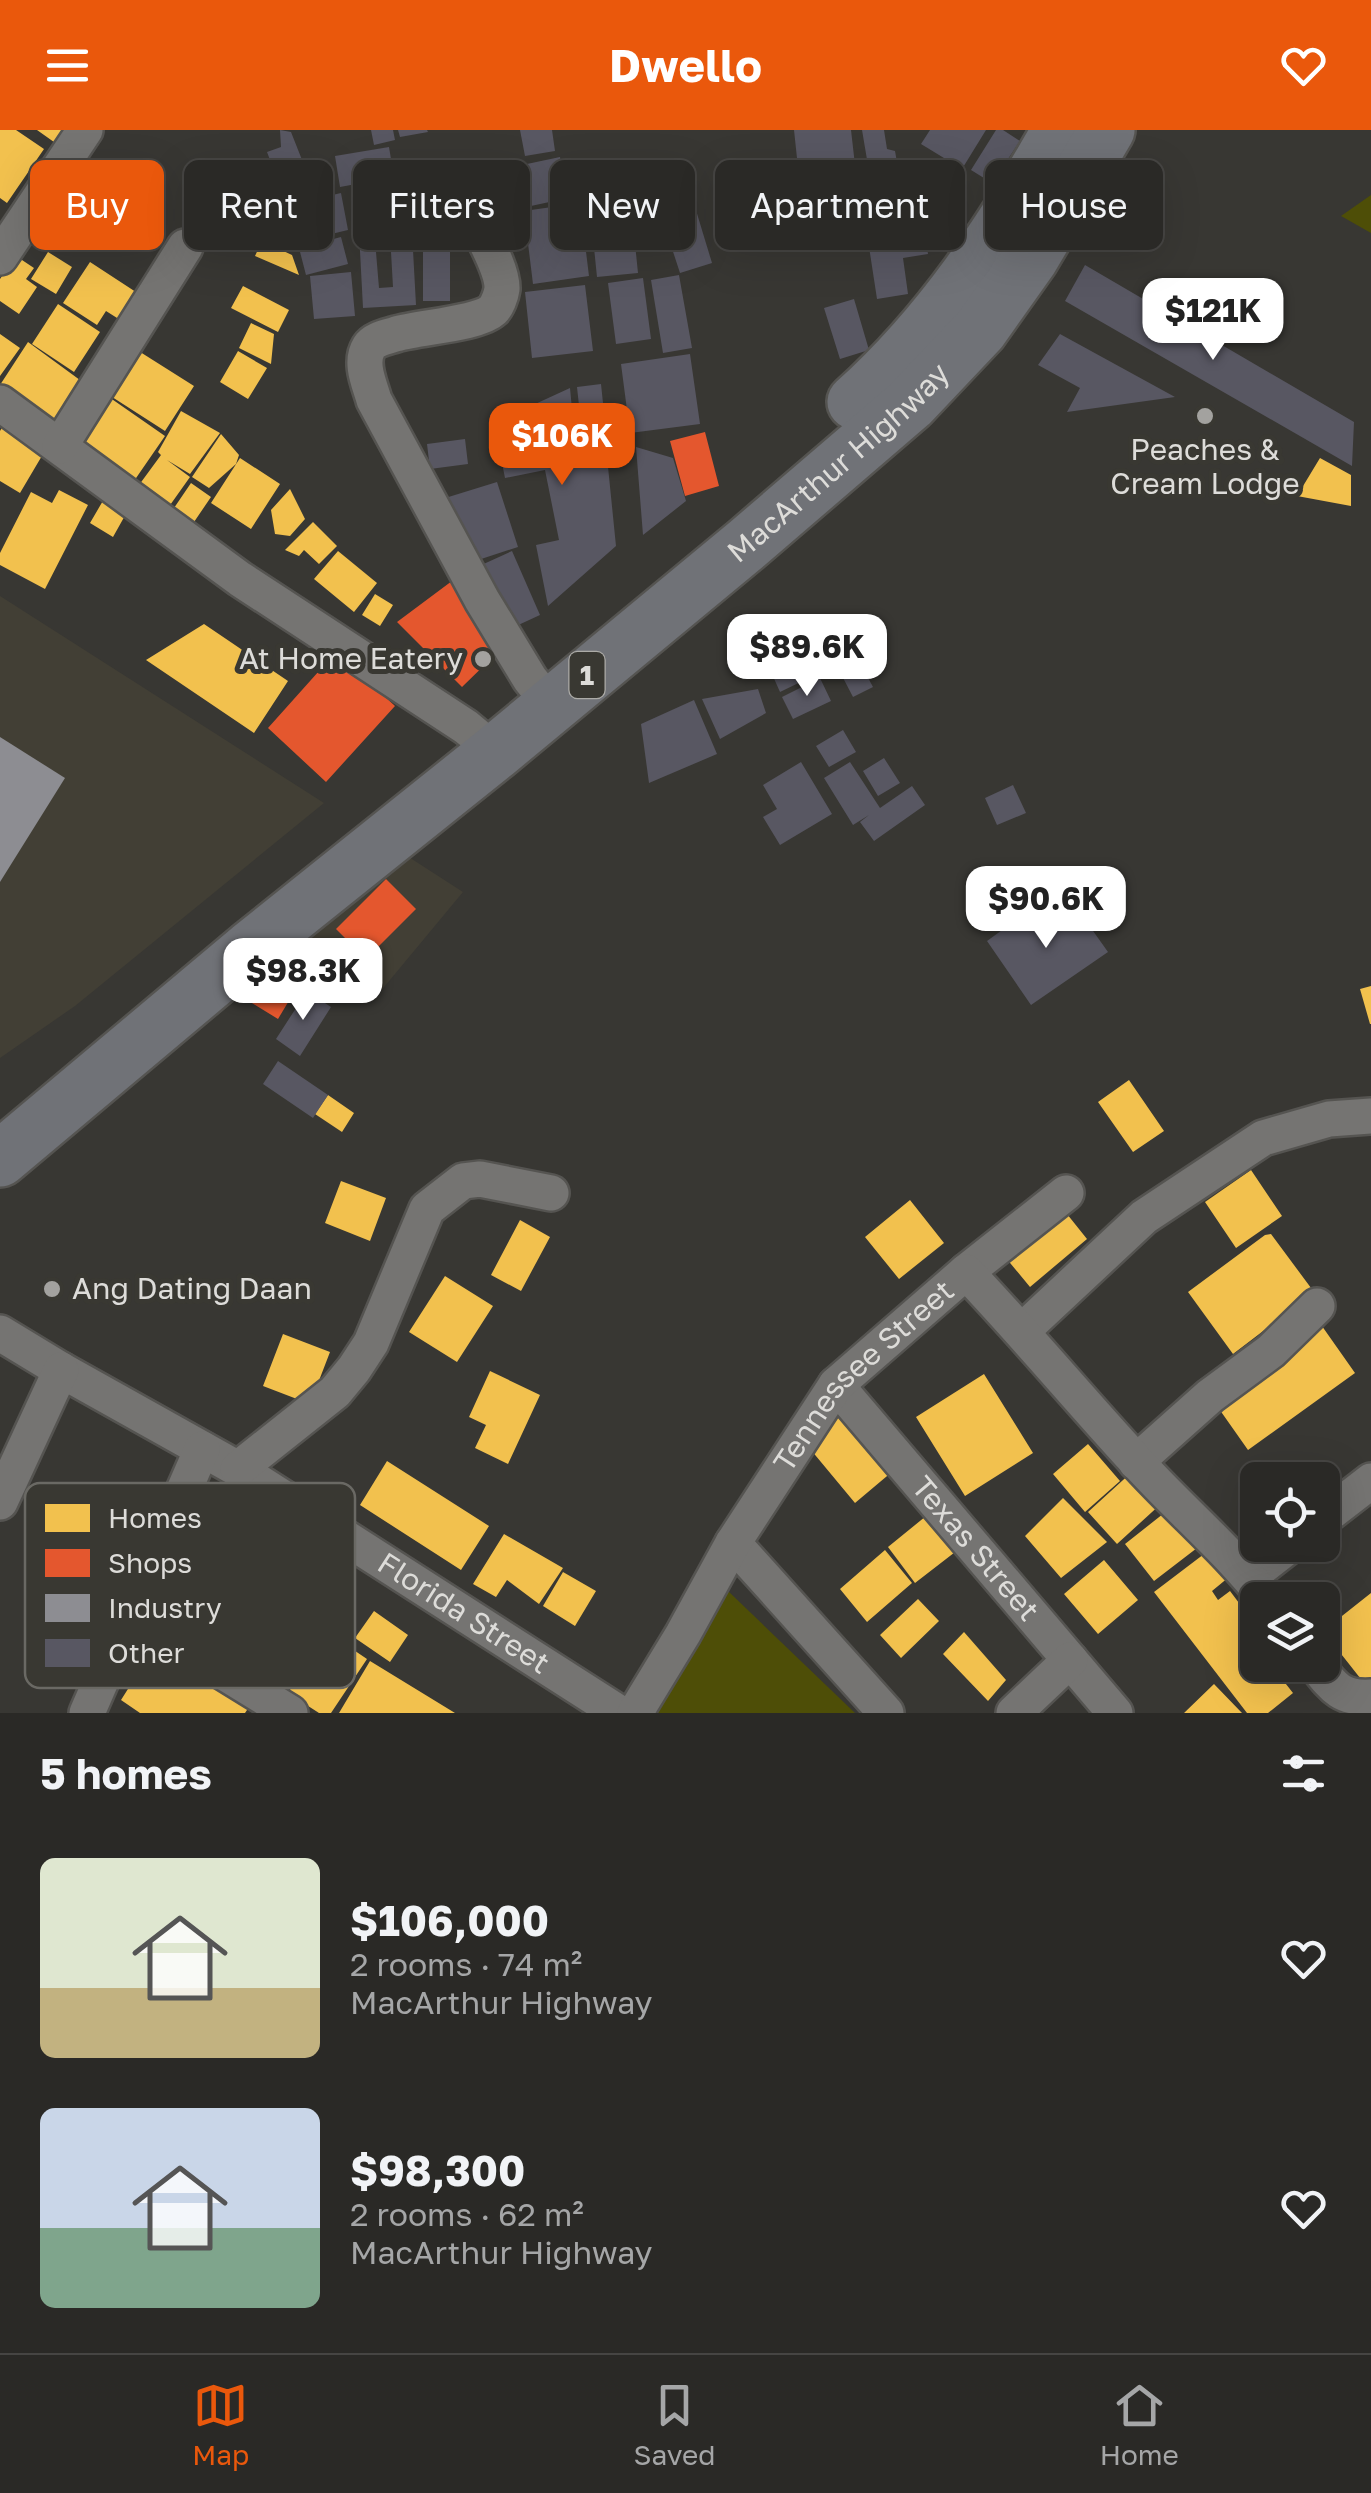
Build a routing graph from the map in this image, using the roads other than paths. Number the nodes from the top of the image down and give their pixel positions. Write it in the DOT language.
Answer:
graph roads {
  1 [pos="85,130"];
  2 [pos="1060,130"];
  3 [pos="1106,130"];
  4 [pos="184,249"];
  5 [pos="488,250"];
  6 [pos="0,257"];
  7 [pos="0,404"];
  8 [pos="60,446"];
  9 [pos="541,692"];
  10 [pos="481,740"];
  11 [pos="0,1110"];
  12 [pos="1371,1116"];
  13 [pos="0,1158"];
  14 [pos="551,1193"];
  15 [pos="1066,1193"];
  16 [pos="966,1272"];
  17 [pos="1317,1306"];
  18 [pos="1022,1331"];
  19 [pos="0,1333"];
  20 [pos="60,1370"];
  21 [pos="836,1385"];
  22 [pos="202,1449"];
  23 [pos="1136,1462"];
  24 [pos="238,1469"];
  25 [pos="1371,1482"];
  26 [pos="187,1483"];
  27 [pos="260,1483"];
  28 [pos="0,1502"];
  29 [pos="1340,1505"];
  30 [pos="733,1543"];
  31 [pos="355,1544"];
  32 [pos="1252,1582"];
  33 [pos="1070,1660"];
  34 [pos="1329,1682"];
  35 [pos="97,1688"];
  36 [pos="249,1688"];
  37 [pos="1371,1696"];
  38 [pos="86,1713"];
  39 [pos="290,1713"];
  40 [pos="619,1713"];
  41 [pos="635,1713"];
  42 [pos="886,1713"];
  43 [pos="1014,1713"];
  44 [pos="1115,1713"];
  1 -- 6 [label="street"];
  2 -- 9 [label="highway, MacArthur Highway / 1"];
  3 -- 9 [label="highway, MacArthur Highway / 1"];
  4 -- 8 [label="street"];
  5 -- 9 [label="street"];
  7 -- 8 [label="street"];
  8 -- 10 [label="street"];
  9 -- 10 [label="highway, MacArthur Highway / 1"];
  10 -- 11 [label="highway, MacArthur Highway / 1"];
  10 -- 13 [label="highway, MacArthur Highway / 1"];
  12 -- 18 [label="street"];
  14 -- 24 [label="street"];
  15 -- 16 [label="street"];
  16 -- 18 [label="street, Tennessee Street"];
  16 -- 21 [label="street, Tennessee Street"];
  17 -- 23 [label="street"];
  18 -- 23 [label="street, Tennessee Street"];
  19 -- 20 [label="street, Florida Street"];
  20 -- 22 [label="street, Florida Street"];
  20 -- 28 [label="street"];
  21 -- 30 [label="street, Tennessee Street"];
  21 -- 33 [label="street, Texas Street"];
  22 -- 24 [label="street, Florida Street"];
  22 -- 26 [label="street"];
  23 -- 32 [label="street, Tennessee Street"];
  24 -- 27 [label="street, Florida Street"];
  25 -- 29 [label="street"];
  30 -- 41 [label="street, Tennessee Street"];
  30 -- 42 [label="street"];
  31 -- 40 [label="street, Florida Street"];
  33 -- 43 [label="street"];
  33 -- 44 [label="street, Texas Street"];
  34 -- 37 [label="street"];
  35 -- 38 [label="street"];
  36 -- 39 [label="street"];
}
